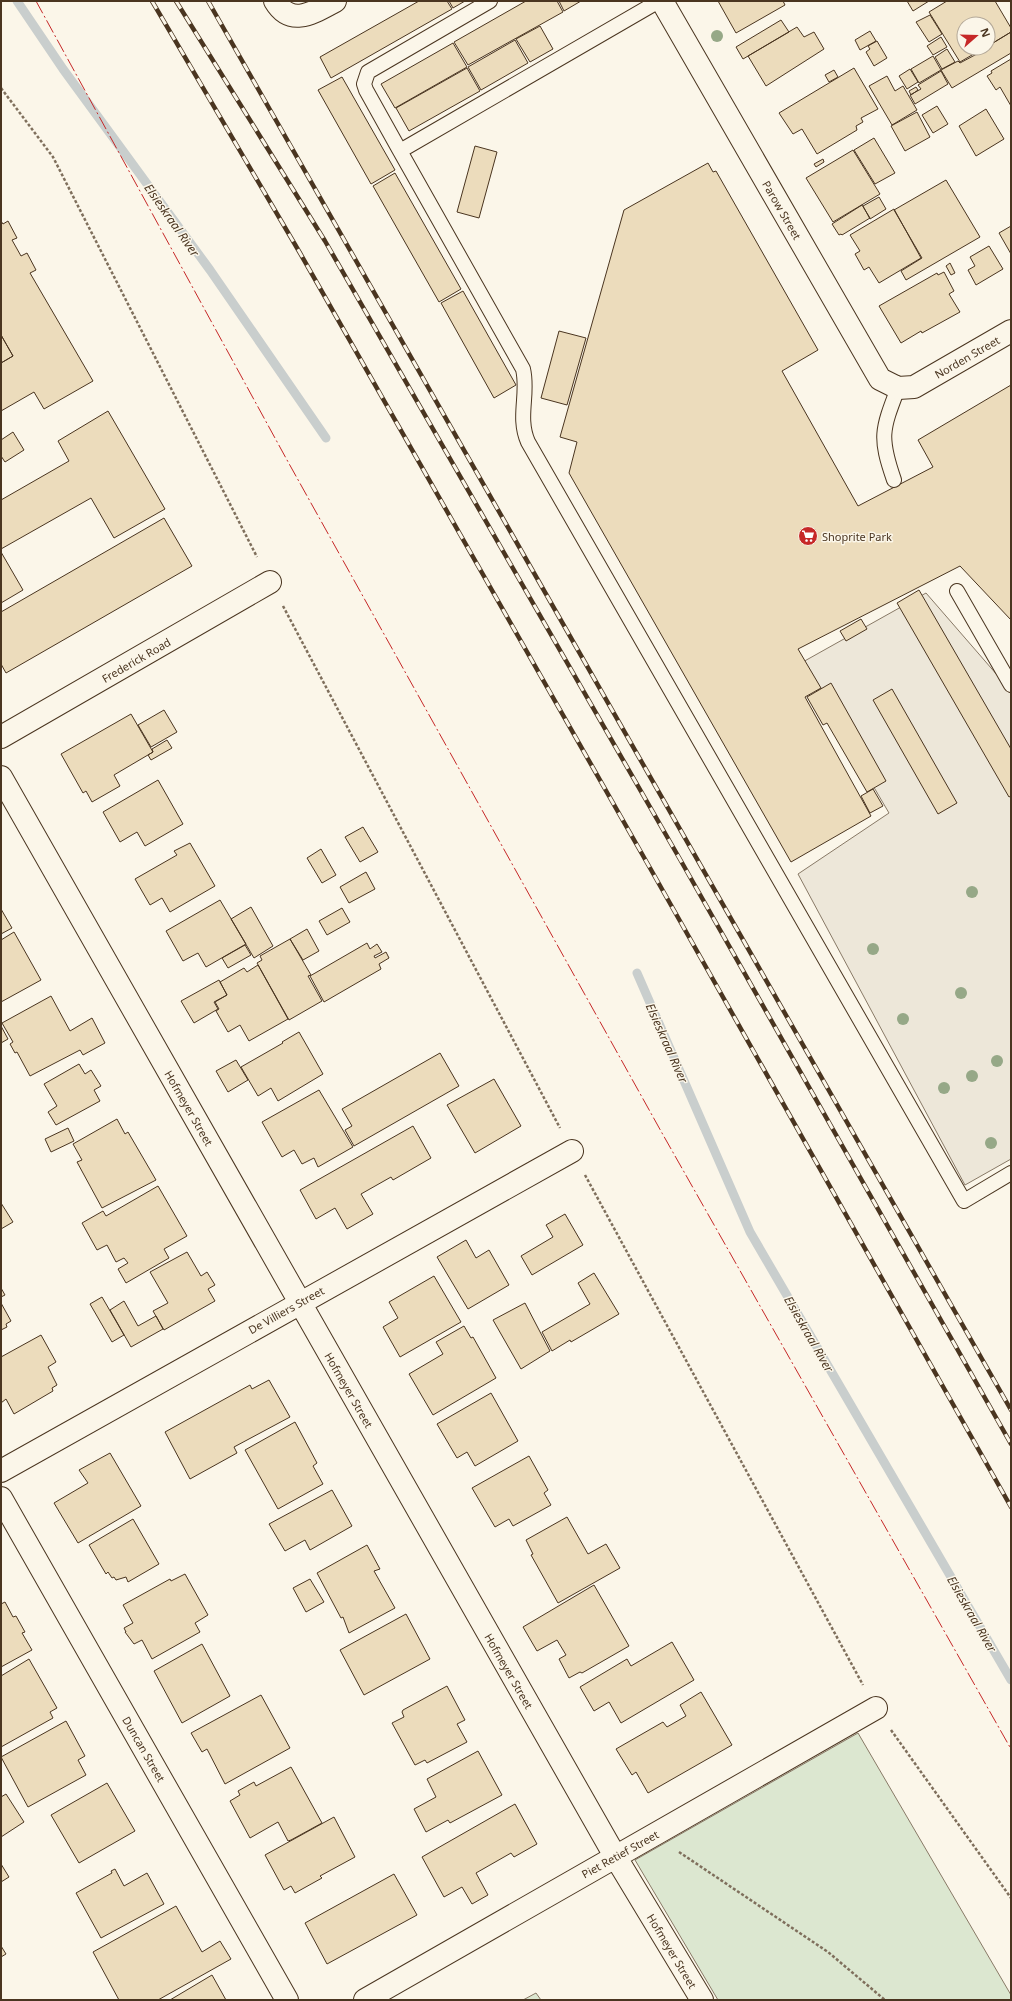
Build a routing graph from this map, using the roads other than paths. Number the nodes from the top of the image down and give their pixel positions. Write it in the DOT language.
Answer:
graph roads {
  1 [pos="276,1"];
  2 [pos="334,1"];
  3 [pos="490,1"];
  4 [pos="658,1"];
  5 [pos="662,1"];
  6 [pos="400,151"];
  7 [pos="1011,332"];
  8 [pos="898,388"];
  9 [pos="894,480"];
  10 [pos="270,582"];
  11 [pos="957,591"];
  12 [pos="1011,685"];
  13 [pos="1,737"];
  14 [pos="1,777"];
  15 [pos="572,1151"];
  16 [pos="1011,1173"];
  17 [pos="300,1302"];
  18 [pos="1,1471"];
  19 [pos="1,1498"];
  20 [pos="876,1708"];
  21 [pos="615,1856"];
  22 [pos="287,2000"];
  23 [pos="365,2000"];
  24 [pos="702,2000"];
  1 -- 2 [label="street"];
  3 -- 6 [label="lane"];
  4 -- 6 [label="lane"];
  5 -- 8 [label="street, Parow Street"];
  6 -- 16 [label="lane"];
  7 -- 8 [label="street, Norden Street"];
  8 -- 9 [label="lane"];
  10 -- 13 [label="street, Frederick Road"];
  11 -- 12 [label="lane"];
  14 -- 17 [label="street, Hofmeyer Street"];
  15 -- 17 [label="street, De Villiers Street"];
  17 -- 18 [label="street, De Villiers Street"];
  17 -- 21 [label="street, Hofmeyer Street"];
  19 -- 22 [label="street, Duncan Street"];
  20 -- 21 [label="street, Piet Retief Street"];
  21 -- 23 [label="street, Piet Retief Street"];
  21 -- 24 [label="street, Hofmeyer Street"];
}
